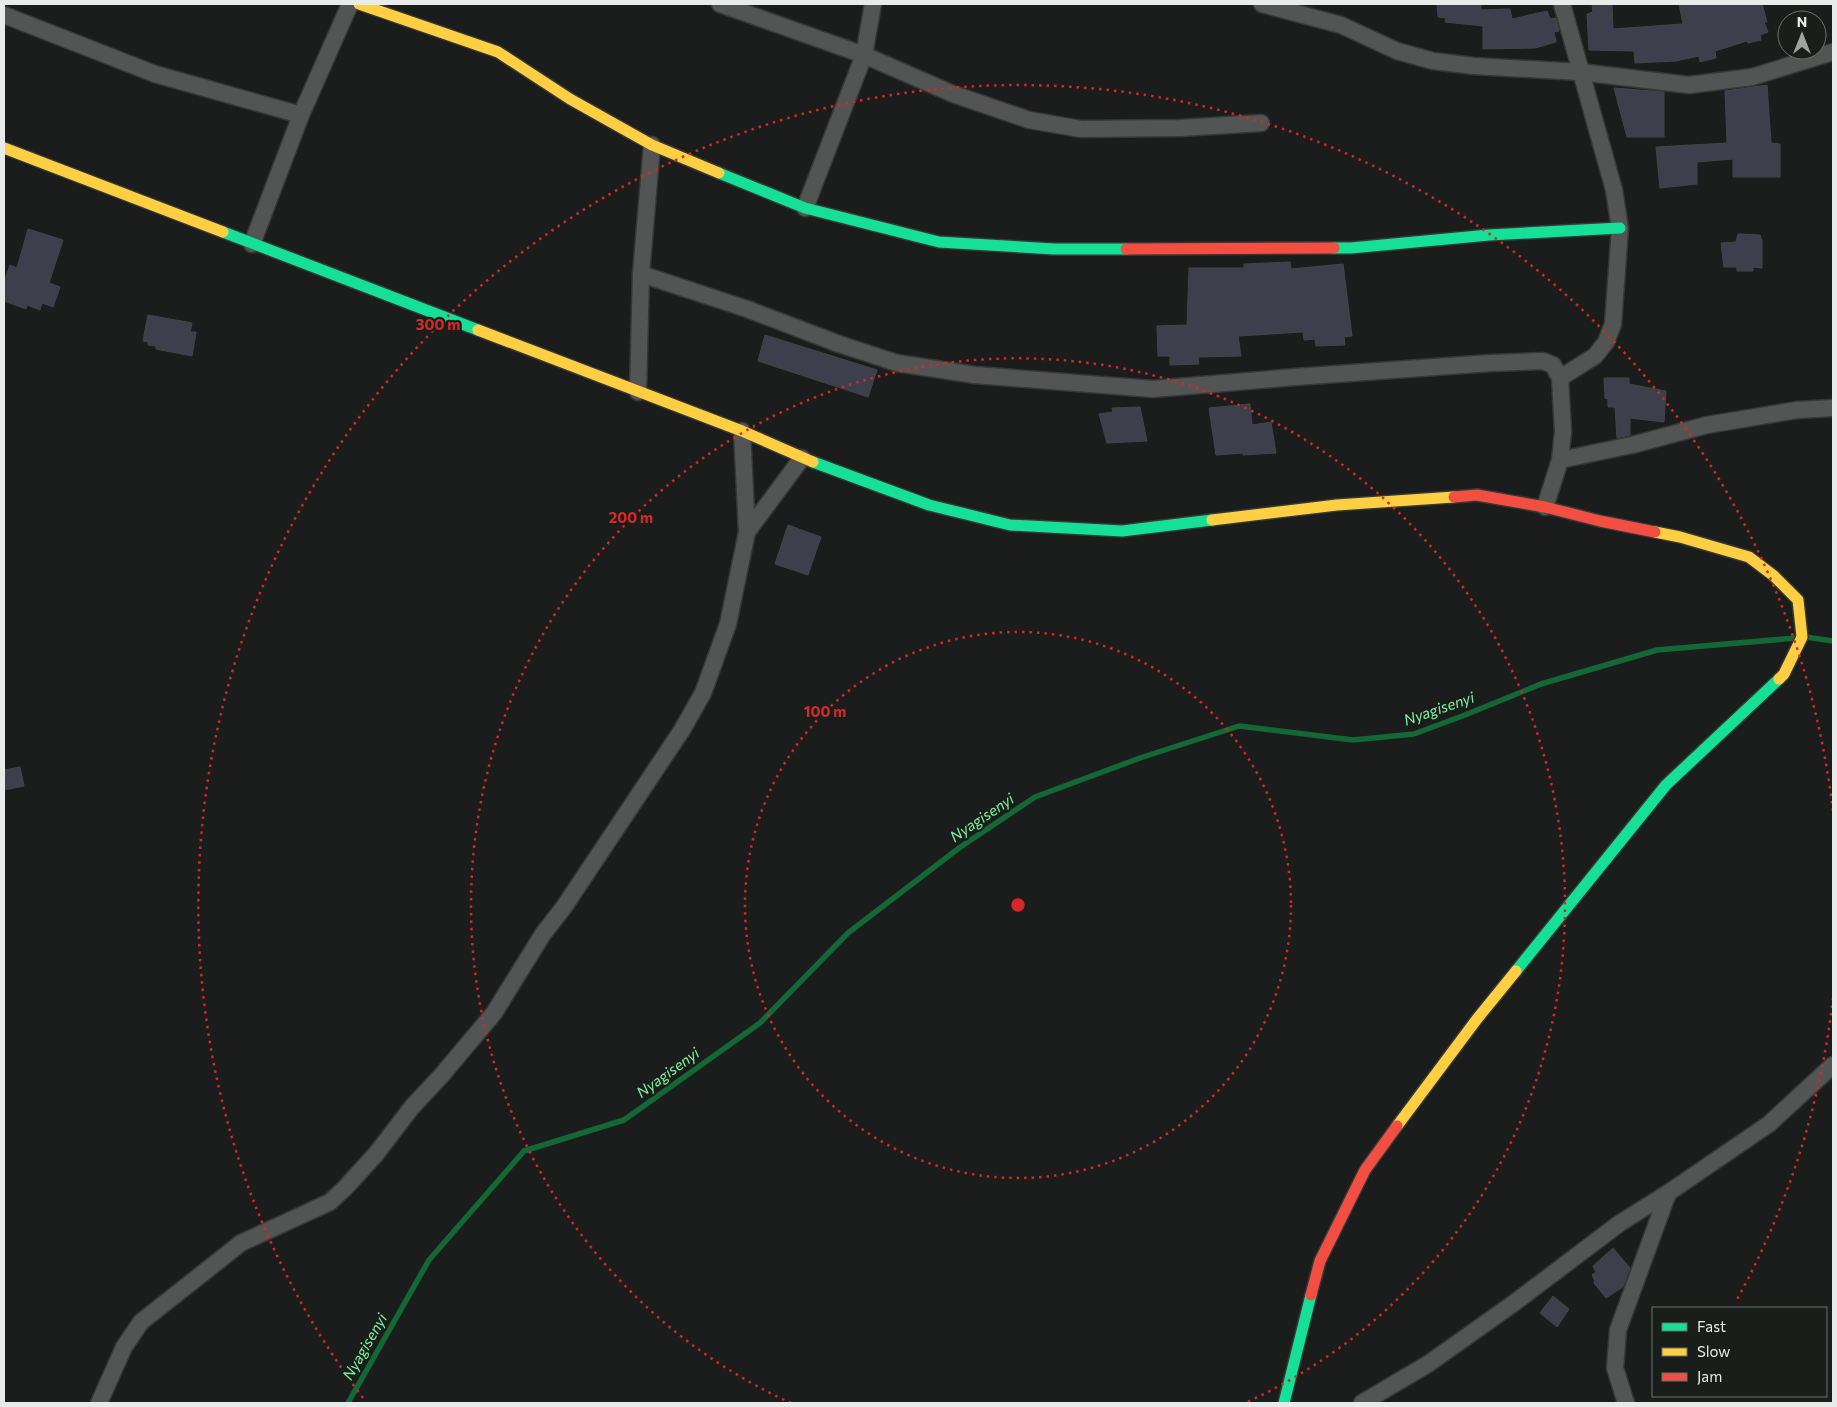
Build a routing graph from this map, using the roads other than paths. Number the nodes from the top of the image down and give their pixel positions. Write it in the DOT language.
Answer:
graph roads {
  1 [pos="350,4"];
  2 [pos="359,4"];
  3 [pos="720,4"];
  4 [pos="874,4"];
  5 [pos="1262,4"];
  6 [pos="1562,4"];
  7 [pos="4,14"];
  8 [pos="1833,52"];
  9 [pos="864,55"];
  10 [pos="1580,72"];
  11 [pos="300,115"];
  12 [pos="1261,123"];
  13 [pos="652,145"];
  14 [pos="4,148"];
  15 [pos="805,208"];
  16 [pos="1620,228"];
  17 [pos="252,244"];
  18 [pos="641,274"];
  19 [pos="1560,378"];
  20 [pos="638,392"];
  21 [pos="1833,408"];
  22 [pos="742,431"];
  23 [pos="802,458"];
  24 [pos="1560,460"];
  25 [pos="1545,507"];
  26 [pos="746,532"];
  27 [pos="1833,1065"];
  28 [pos="1668,1193"];
  29 [pos="99,1403"];
  30 [pos="1284,1403"];
  31 [pos="1362,1403"];
  32 [pos="1626,1403"];
  1 -- 11 [label="street"];
  2 -- 13 [label="main road"];
  3 -- 9 [label="street"];
  4 -- 9 [label="street"];
  5 -- 10 [label="street"];
  6 -- 10 [label="street"];
  7 -- 11 [label="street"];
  8 -- 10 [label="street"];
  9 -- 12 [label="street"];
  9 -- 15 [label="street"];
  10 -- 16 [label="street"];
  11 -- 17 [label="street"];
  13 -- 15 [label="main road"];
  13 -- 18 [label="street"];
  14 -- 17 [label="main road"];
  15 -- 16 [label="main road"];
  16 -- 19 [label="street"];
  17 -- 20 [label="main road"];
  18 -- 19 [label="street"];
  18 -- 20 [label="street"];
  19 -- 24 [label="street"];
  20 -- 22 [label="main road"];
  21 -- 24 [label="street"];
  22 -- 23 [label="main road"];
  22 -- 26 [label="street"];
  23 -- 25 [label="main road"];
  23 -- 26 [label="street"];
  24 -- 25 [label="street"];
  25 -- 30 [label="main road"];
  26 -- 29 [label="street"];
  27 -- 28 [label="street"];
  28 -- 31 [label="street"];
  28 -- 32 [label="street"];
}
